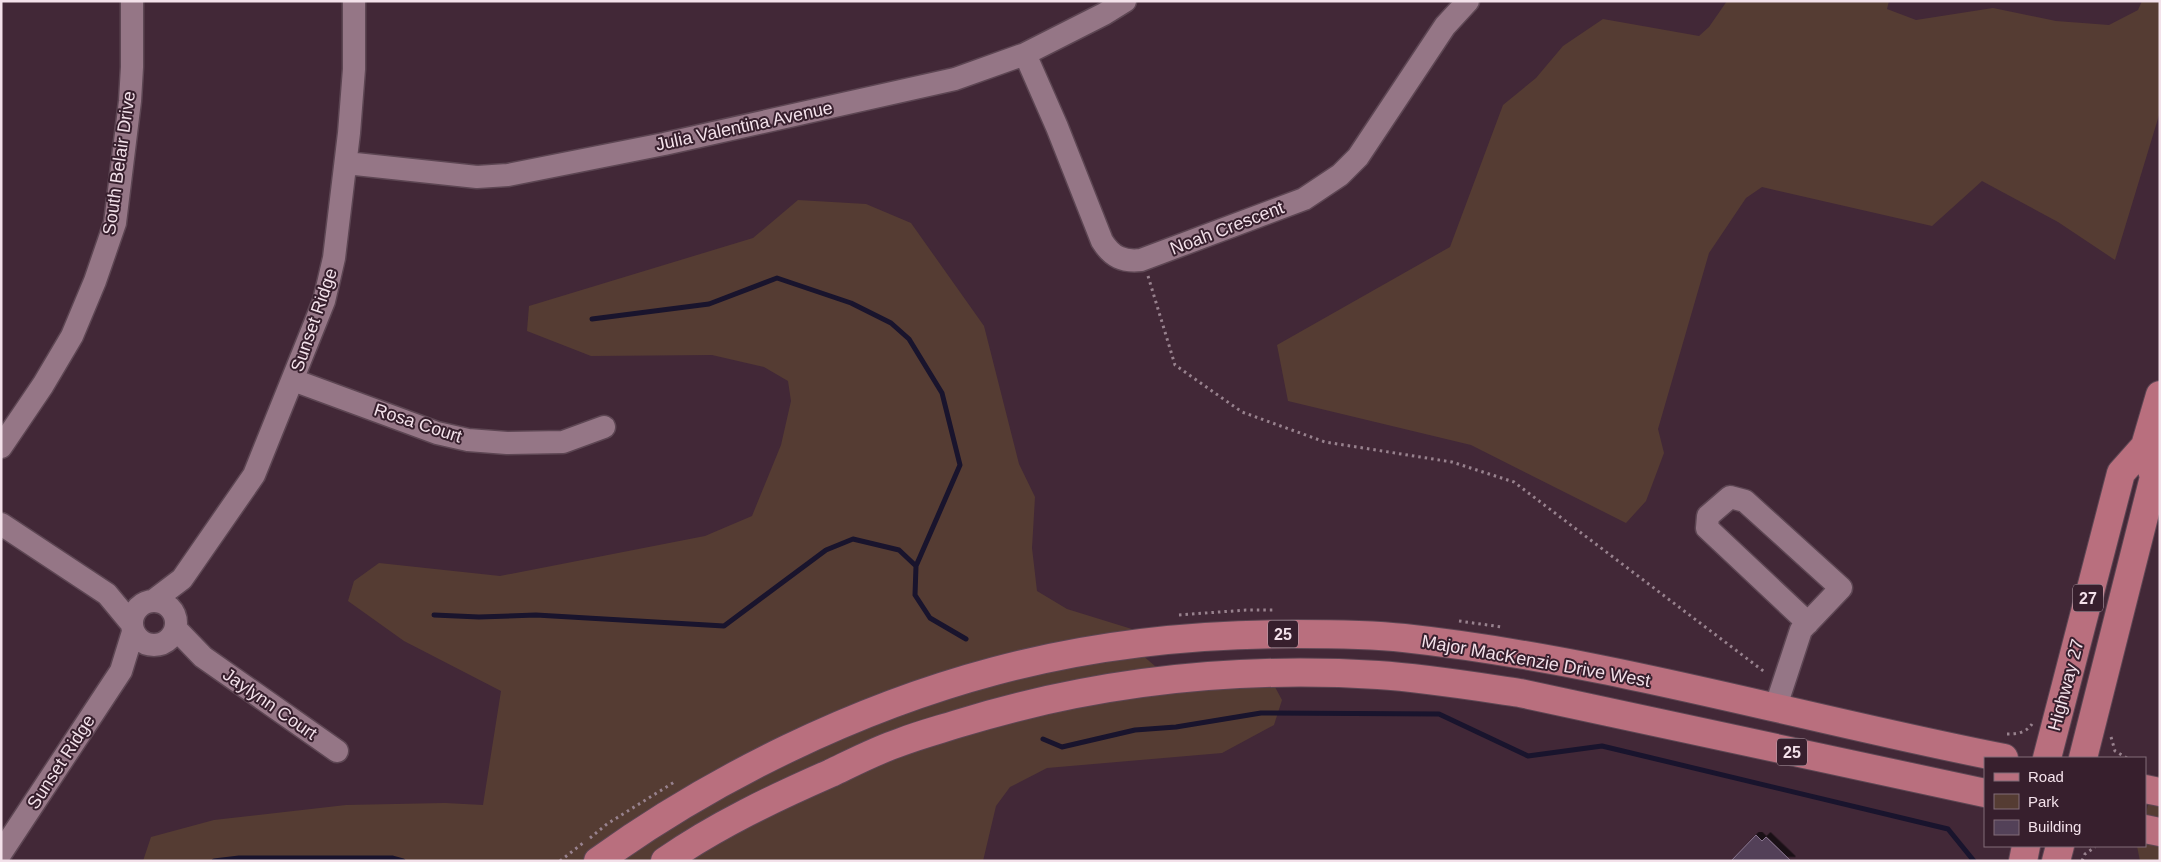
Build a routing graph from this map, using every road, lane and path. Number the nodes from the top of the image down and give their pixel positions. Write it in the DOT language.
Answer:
graph roads {
  1 [pos="132,1"];
  2 [pos="354,1"];
  3 [pos="1125,1"];
  4 [pos="1468,1"];
  5 [pos="1025,54"];
  6 [pos="346,163"];
  7 [pos="1147,273"];
  8 [pos="293,380"];
  9 [pos="2160,395"];
  10 [pos="604,427"];
  11 [pos="2145,446"];
  12 [pos="1,447"];
  13 [pos="1,524"];
  14 [pos="182,579"];
  15 [pos="107,594"];
  16 [pos="150,602"];
  17 [pos="1808,623"];
  18 [pos="132,628"];
  19 [pos="168,634"];
  20 [pos="121,671"];
  21 [pos="1779,697"];
  22 [pos="337,751"];
  23 [pos="2115,751"];
  24 [pos="2000,757"];
  25 [pos="2047,757"];
  26 [pos="2083,757"];
  27 [pos="2125,757"];
  28 [pos="2146,788"];
  29 [pos="2160,792"];
  30 [pos="1984,793"];
  31 [pos="2146,829"];
  32 [pos="2160,832"];
  33 [pos="2026,847"];
  34 [pos="2060,847"];
  35 [pos="2095,848"];
  36 [pos="1,852"];
  37 [pos="598,861"];
  38 [pos="665,861"];
  39 [pos="2023,861"];
  40 [pos="2056,861"];
  41 [pos="2082,861"];
  1 -- 12 [label="street, South Belair Drive"];
  2 -- 6 [label="street, Sunset Ridge"];
  3 -- 5 [label="street, Julia Valentina Avenue"];
  4 -- 5 [label="street, Noah Crescent"];
  5 -- 6 [label="street, Julia Valentina Avenue"];
  6 -- 8 [label="street, Sunset Ridge"];
  7 -- 21 [label="path"];
  8 -- 10 [label="street, Rosa Court"];
  8 -- 14 [label="street, Sunset Ridge"];
  9 -- 11 [label="main road, Highway 27 / 27"];
  11 -- 25 [label="main road, Highway 27 / 27"];
  11 -- 26 [label="main road, Highway 27 / 27"];
  13 -- 15 [label="street"];
  14 -- 16 [label="street, Sunset Ridge"];
  14 -- 19 [label="street, Sunset Ridge"];
  15 -- 16 [label="street"];
  15 -- 18 [label="street"];
  16 -- 18 [label="street"];
  16 -- 19 [label="street"];
  17 -- 17 [label="street"];
  17 -- 21 [label="street"];
  18 -- 19 [label="street"];
  18 -- 20 [label="street, Sunset Ridge"];
  19 -- 20 [label="street, Sunset Ridge"];
  19 -- 22 [label="street, Jaylynn Court"];
  20 -- 36 [label="street, Sunset Ridge"];
  21 -- 24 [label="main road, Major MacKenzie Drive West / 25"];
  21 -- 37 [label="main road, Major MacKenzie Drive West / 25"];
  23 -- 27 [label="path"];
  28 -- 29 [label="main road"];
  30 -- 38 [label="main road, Major MacKenzie Drive West / 25"];
  31 -- 32 [label="main road"];
  33 -- 39 [label="main road"];
  34 -- 40 [label="main road"];
  35 -- 41 [label="path"];
}
